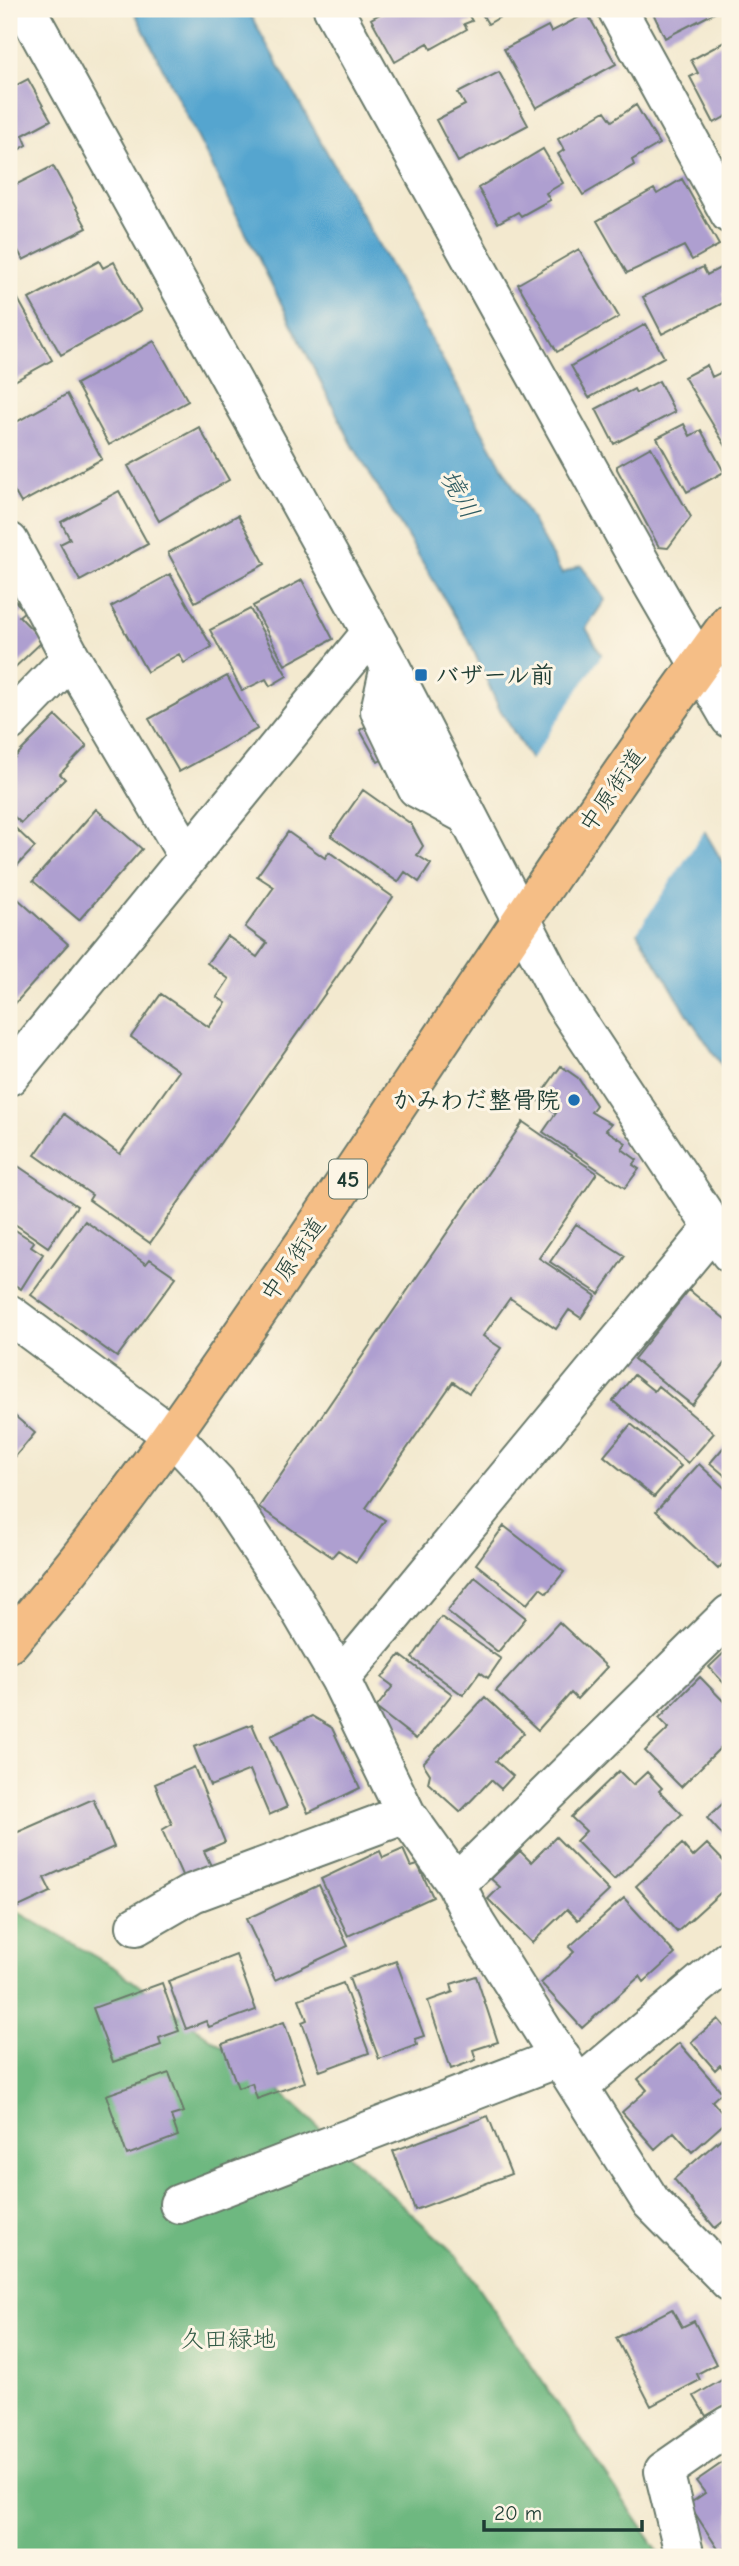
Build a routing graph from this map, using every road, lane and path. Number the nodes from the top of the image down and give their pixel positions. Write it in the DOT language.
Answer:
graph roads {
  1 [pos="26,9"];
  2 [pos="333,9"];
  3 [pos="617,9"];
  4 [pos="730,214"];
  5 [pos="9,542"];
  6 [pos="730,622"];
  7 [pos="371,634"];
  8 [pos="71,658"];
  9 [pos="694,671"];
  10 [pos="730,718"];
  11 [pos="9,722"];
  12 [pos="188,857"];
  13 [pos="521,919"];
  14 [pos="9,1076"];
  15 [pos="722,1240"];
  16 [pos="9,1314"];
  17 [pos="173,1436"];
  18 [pos="730,1614"];
  19 [pos="9,1643"];
  20 [pos="340,1679"];
  21 [pos="406,1814"];
  22 [pos="456,1884"];
  23 [pos="136,1926"];
  24 [pos="730,1959"];
  25 [pos="570,2071"];
  26 [pos="179,2204"];
  27 [pos="730,2281"];
  28 [pos="730,2425"];
  29 [pos="685,2557"];
  1 -- 7 [label="street"];
  2 -- 9 [label="street"];
  3 -- 4 [label="street"];
  5 -- 8 [label="street"];
  6 -- 9 [label="main road, 中原街道 / 45"];
  7 -- 12 [label="street"];
  7 -- 13 [label="street"];
  8 -- 11 [label="street"];
  8 -- 12 [label="street"];
  9 -- 10 [label="street"];
  9 -- 13 [label="main road, 中原街道 / 45"];
  12 -- 14 [label="street"];
  13 -- 15 [label="street"];
  13 -- 17 [label="main road, 中原街道 / 45"];
  15 -- 20 [label="street"];
  16 -- 17 [label="street"];
  17 -- 19 [label="main road, 中原街道 / 45"];
  17 -- 20 [label="street"];
  18 -- 22 [label="street"];
  20 -- 21 [label="street"];
  21 -- 22 [label="street"];
  21 -- 23 [label="street"];
  22 -- 25 [label="street"];
  24 -- 25 [label="street"];
  25 -- 26 [label="street"];
  25 -- 27 [label="street"];
  28 -- 29 [label="street"];
}
